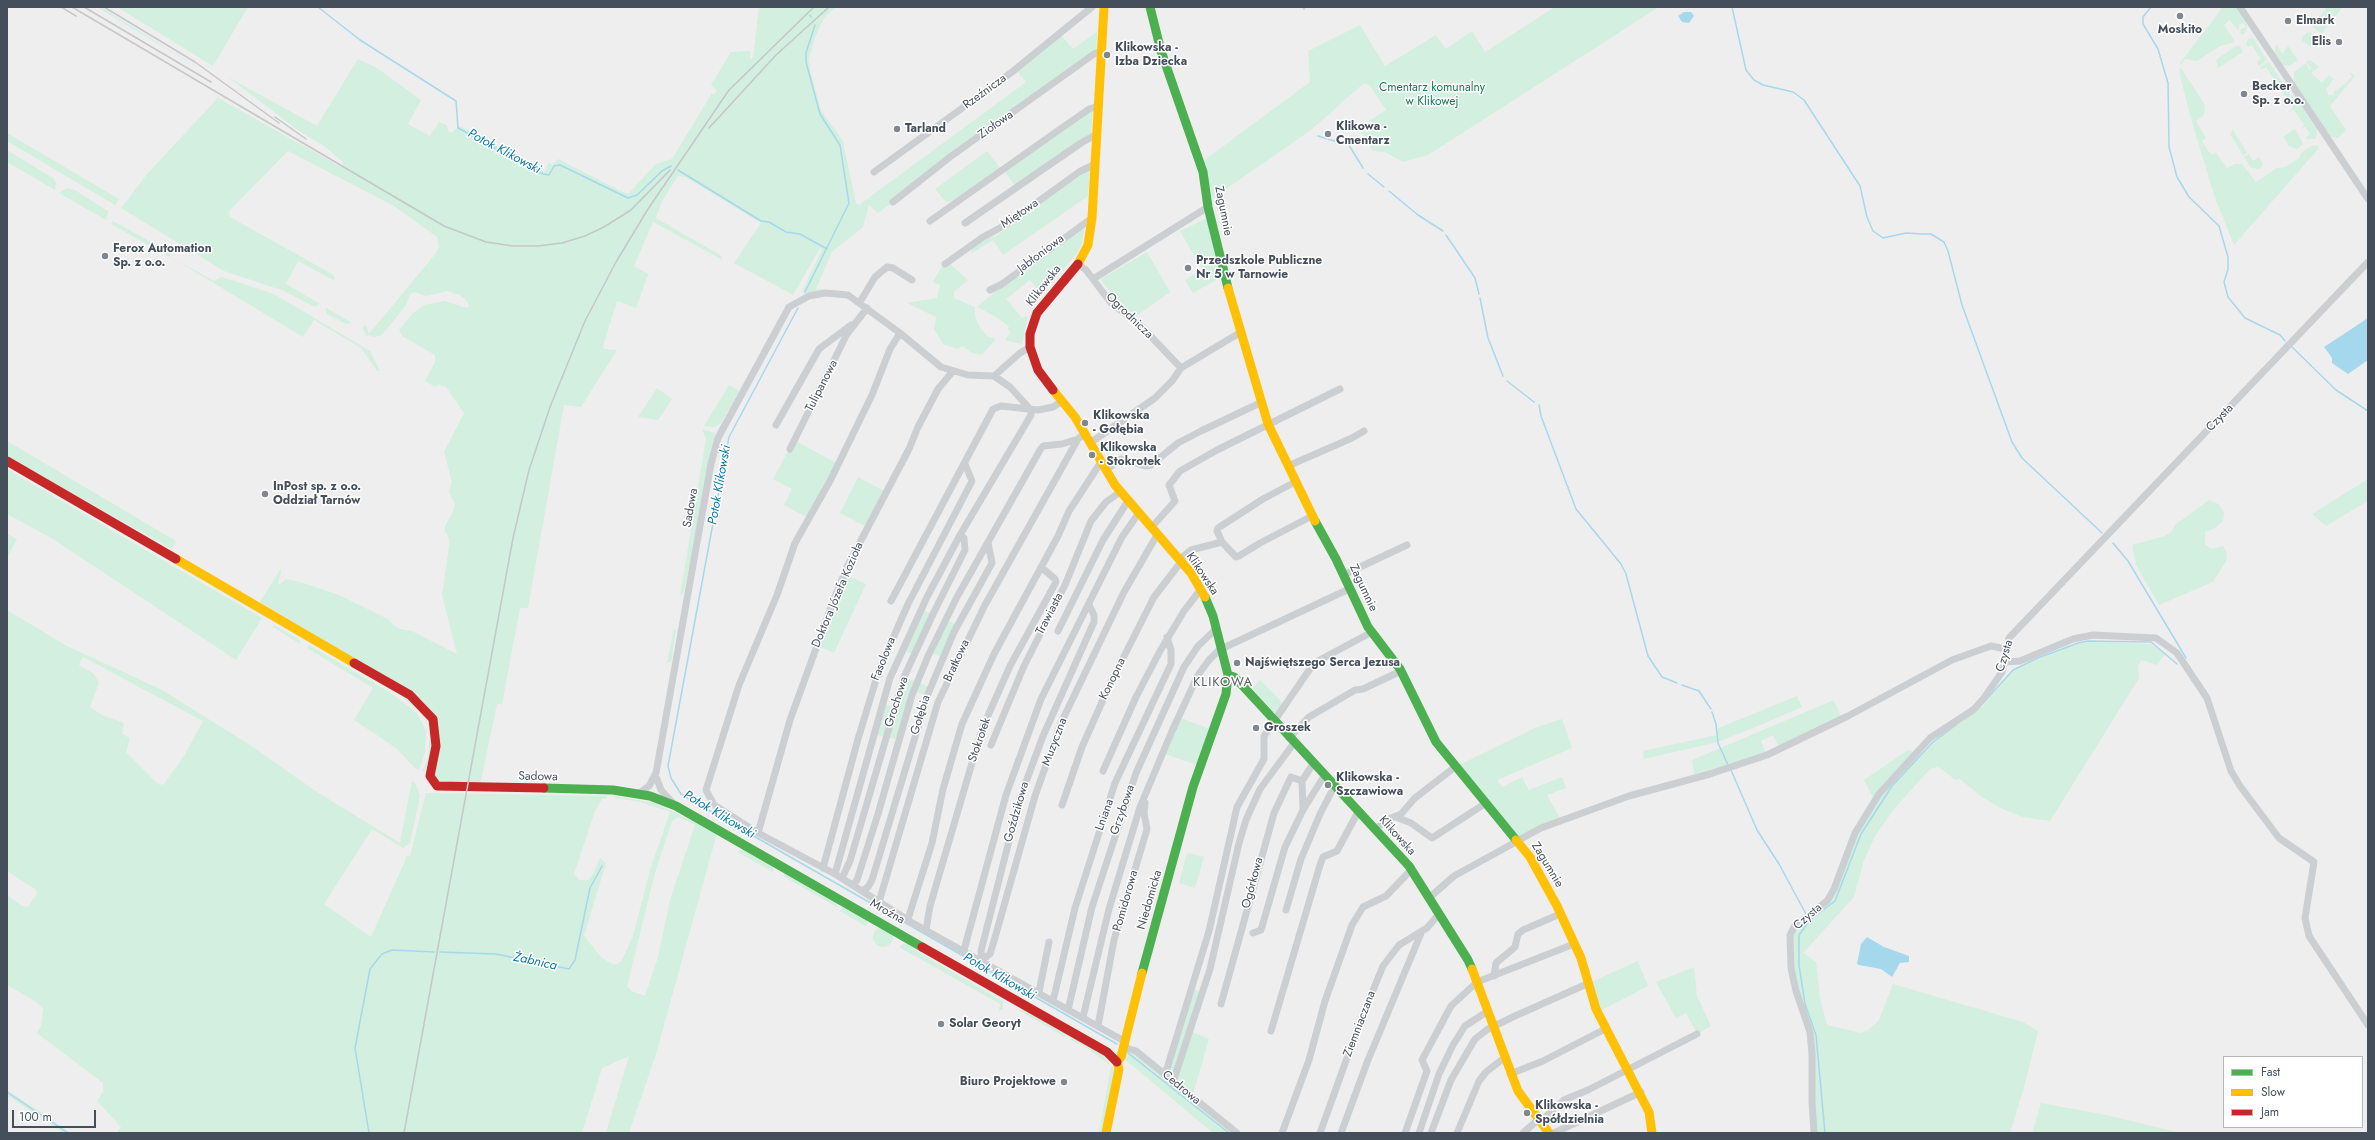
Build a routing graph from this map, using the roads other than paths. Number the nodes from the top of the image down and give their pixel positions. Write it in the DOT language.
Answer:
graph roads {
  1 [pos="1092,7"];
  2 [pos="1104,7"];
  3 [pos="1150,7"];
  4 [pos="2240,7"];
  5 [pos="1102,51"];
  6 [pos="1099,106"];
  7 [pos="1097,134"];
  8 [pos="1095,164"];
  9 [pos="874,172"];
  10 [pos="2368,199"];
  11 [pos="893,202"];
  12 [pos="1208,207"];
  13 [pos="1092,218"];
  14 [pos="930,221"];
  15 [pos="965,223"];
  16 [pos="2368,262"];
  17 [pos="945,264"];
  18 [pos="1078,264"];
  19 [pos="1093,279"];
  20 [pos="912,280"];
  21 [pos="990,290"];
  22 [pos="860,302"];
  23 [pos="867,308"];
  24 [pos="854,323"];
  25 [pos="1240,332"];
  26 [pos="900,333"];
  27 [pos="1030,347"];
  28 [pos="1181,368"];
  29 [pos="953,371"];
  30 [pos="994,376"];
  31 [pos="1340,389"];
  32 [pos="1062,401"];
  33 [pos="1260,404"];
  34 [pos="1031,410"];
  35 [pos="1268,424"];
  36 [pos="776,425"];
  37 [pos="1364,430"];
  38 [pos="1081,436"];
  39 [pos="1090,443"];
  40 [pos="790,449"];
  41 [pos="7,461"];
  42 [pos="1101,462"];
  43 [pos="965,464"];
  44 [pos="1288,466"];
  45 [pos="1106,470"];
  46 [pos="1296,482"];
  47 [pos="1120,492"];
  48 [pos="1128,501"];
  49 [pos="1138,514"];
  50 [pos="1312,516"];
  51 [pos="1151,528"];
  52 [pos="960,535"];
  53 [pos="1157,536"];
  54 [pos="1222,542"];
  55 [pos="988,543"];
  56 [pos="1407,546"];
  57 [pos="1180,561"];
  58 [pos="1041,567"];
  59 [pos="1343,575"];
  60 [pos="1201,589"];
  61 [pos="1349,589"];
  62 [pos="891,601"];
  63 [pos="1089,605"];
  64 [pos="1216,628"];
  65 [pos="1058,631"];
  66 [pos="1372,632"];
  67 [pos="1168,637"];
  68 [pos="1223,649"];
  69 [pos="2006,649"];
  70 [pos="2005,662"];
  71 [pos="1401,671"];
  72 [pos="1228,675"];
  73 [pos="1274,720"];
  74 [pos="1292,740"];
  75 [pos="991,745"];
  76 [pos="1313,764"];
  77 [pos="1455,767"];
  78 [pos="1103,771"];
  79 [pos="657,776"];
  80 [pos="1324,776"];
  81 [pos="1151,778"];
  82 [pos="1302,781"];
  83 [pos="649,786"];
  84 [pos="1334,787"];
  85 [pos="638,794"];
  86 [pos="650,796"];
  87 [pos="1486,804"];
  88 [pos="1062,805"];
  89 [pos="676,806"];
  90 [pos="1303,810"];
  91 [pos="1358,812"];
  92 [pos="1396,817"];
  93 [pos="1375,829"];
  94 [pos="758,833"];
  95 [pos="1517,840"];
  96 [pos="823,868"];
  97 [pos="1411,870"];
  98 [pos="835,874"];
  99 [pos="842,878"];
  100 [pos="853,885"];
  101 [pos="862,891"];
  102 [pos="1429,898"];
  103 [pos="879,902"];
  104 [pos="1286,910"];
  105 [pos="1439,914"];
  106 [pos="1560,914"];
  107 [pos="908,919"];
  108 [pos="926,930"];
  109 [pos="1422,931"];
  110 [pos="1253,933"];
  111 [pos="1049,942"];
  112 [pos="1574,944"];
  113 [pos="964,950"];
  114 [pos="982,960"];
  115 [pos="1494,976"];
  116 [pos="1477,982"];
  117 [pos="1589,983"];
  118 [pos="1039,992"];
  119 [pos="1053,1001"];
  120 [pos="1221,1004"];
  121 [pos="1068,1010"];
  122 [pos="1488,1011"];
  123 [pos="1083,1017"];
  124 [pos="2368,1025"];
  125 [pos="1098,1026"];
  126 [pos="1493,1028"];
  127 [pos="1605,1029"];
  128 [pos="1271,1031"];
  129 [pos="1697,1034"];
  130 [pos="1123,1044"];
  131 [pos="1504,1058"];
  132 [pos="1117,1062"];
  133 [pos="1628,1068"];
  134 [pos="1510,1074"];
  135 [pos="1165,1075"];
  136 [pos="1173,1082"];
  137 [pos="1641,1092"];
  138 [pos="1540,1120"];
  139 [pos="1106,1133"];
  140 [pos="1237,1133"];
  141 [pos="1282,1133"];
  142 [pos="1320,1133"];
  143 [pos="1341,1133"];
  144 [pos="1405,1133"];
  145 [pos="1419,1133"];
  146 [pos="1431,1133"];
  147 [pos="1457,1133"];
  148 [pos="1523,1133"];
  149 [pos="1549,1133"];
  150 [pos="1554,1133"];
  151 [pos="1652,1133"];
  152 [pos="1814,1133"];
  1 -- 9 [label="street, Rzeźnicza"];
  2 -- 5 [label="street, Klikowska"];
  3 -- 12 [label="street, Zagumnie"];
  4 -- 10 [label="street"];
  5 -- 6 [label="street, Klikowska"];
  5 -- 11 [label="street, Ziołowa"];
  6 -- 7 [label="street, Klikowska"];
  6 -- 14 [label="street"];
  7 -- 8 [label="street, Klikowska"];
  7 -- 15 [label="street"];
  8 -- 13 [label="street, Klikowska"];
  8 -- 17 [label="street, Miętowa"];
  12 -- 19 [label="street"];
  12 -- 25 [label="street, Zagumnie"];
  13 -- 18 [label="street, Klikowska"];
  13 -- 21 [label="street, Jabłoniowa"];
  16 -- 69 [label="street, Czysta"];
  18 -- 19 [label="street, Ogrodnicza"];
  18 -- 27 [label="street, Klikowska"];
  19 -- 28 [label="street, Ogrodnicza"];
  20 -- 22 [label="street"];
  22 -- 23 [label="street, Sadowa"];
  22 -- 79 [label="street, Sadowa"];
  23 -- 24 [label="street, Tulipanowa"];
  23 -- 26 [label="street, Sadowa"];
  24 -- 36 [label="street, Tulipanowa"];
  24 -- 40 [label="street, Tulipanowa"];
  25 -- 28 [label="street"];
  25 -- 33 [label="street, Zagumnie"];
  26 -- 29 [label="street, Sadowa"];
  26 -- 94 [label="street, Cedrowa"];
  27 -- 30 [label="street"];
  27 -- 32 [label="street, Klikowska"];
  28 -- 39 [label="street"];
  29 -- 30 [label="street, Sadowa"];
  29 -- 94 [label="street, Doktora Józefa Kozioła"];
  30 -- 34 [label="street"];
  31 -- 35 [label="street"];
  32 -- 34 [label="street"];
  32 -- 38 [label="street, Klikowska"];
  33 -- 35 [label="street, Zagumnie"];
  33 -- 45 [label="street"];
  34 -- 43 [label="street"];
  34 -- 52 [label="street, Grochowa"];
  35 -- 44 [label="street, Zagumnie"];
  35 -- 51 [label="street"];
  37 -- 44 [label="street"];
  38 -- 39 [label="street, Klikowska"];
  38 -- 55 [label="street, Gołębia"];
  38 -- 103 [label="street, Bratkowa"];
  39 -- 42 [label="street, Klikowska"];
  41 -- 85 [label="street, Sadowa"];
  42 -- 45 [label="street, Klikowska"];
  42 -- 58 [label="street, Stokrotek"];
  43 -- 62 [label="street"];
  43 -- 96 [label="street, Fasolowa"];
  44 -- 46 [label="street, Zagumnie"];
  45 -- 47 [label="street, Klikowska"];
  46 -- 50 [label="street, Zagumnie"];
  46 -- 54 [label="street"];
  47 -- 48 [label="street, Klikowska"];
  47 -- 75 [label="street, Trawiasta"];
  48 -- 49 [label="street, Klikowska"];
  48 -- 65 [label="street"];
  49 -- 51 [label="street, Klikowska"];
  49 -- 63 [label="street, Goździkowa"];
  50 -- 54 [label="street"];
  50 -- 59 [label="street, Zagumnie"];
  51 -- 53 [label="street, Klikowska"];
  52 -- 98 [label="street, Grochowa"];
  52 -- 99 [label="street, Grochowa"];
  53 -- 57 [label="street, Klikowska"];
  53 -- 114 [label="street, Muzyczna"];
  54 -- 57 [label="street, Konopna"];
  55 -- 100 [label="street, Gołębia"];
  55 -- 101 [label="street, Gołębia"];
  56 -- 59 [label="street"];
  57 -- 60 [label="street, Klikowska"];
  57 -- 88 [label="street, Konopna"];
  58 -- 107 [label="street, Stokrotek"];
  58 -- 108 [label="street, Stokrotek"];
  59 -- 61 [label="street, Zagumnie"];
  60 -- 64 [label="street, Klikowska"];
  60 -- 67 [label="street"];
  61 -- 66 [label="street, Zagumnie"];
  61 -- 68 [label="street, Pomidorowa"];
  63 -- 113 [label="street, Goździkowa"];
  63 -- 114 [label="street, Goździkowa"];
  64 -- 68 [label="street, Klikowska"];
  64 -- 121 [label="street, Grzybowa"];
  66 -- 71 [label="street, Zagumnie"];
  66 -- 73 [label="street"];
  67 -- 78 [label="street"];
  67 -- 119 [label="street, Lniana"];
  68 -- 72 [label="street, Klikowska"];
  68 -- 81 [label="street, Pomidorowa"];
  69 -- 70 [label="street, Czysta"];
  69 -- 95 [label="street"];
  70 -- 124 [label="street"];
  70 -- 152 [label="street, Czysta"];
  71 -- 74 [label="street"];
  71 -- 77 [label="street, Zagumnie"];
  72 -- 73 [label="street, Klikowska"];
  72 -- 130 [label="street, Niedomicka"];
  73 -- 74 [label="street, Klikowska"];
  73 -- 135 [label="street"];
  74 -- 76 [label="street, Klikowska"];
  74 -- 136 [label="street"];
  76 -- 80 [label="street, Klikowska"];
  76 -- 82 [label="street"];
  77 -- 87 [label="street, Zagumnie"];
  77 -- 92 [label="street"];
  79 -- 83 [label="street, Sadowa"];
  79 -- 86 [label="street"];
  79 -- 89 [label="street"];
  80 -- 84 [label="street, Klikowska"];
  80 -- 90 [label="street"];
  81 -- 123 [label="street, Pomidorowa"];
  81 -- 125 [label="street, Pomidorowa"];
  82 -- 90 [label="street"];
  82 -- 120 [label="street, Ogórkowa"];
  83 -- 85 [label="street, Sadowa"];
  83 -- 86 [label="street"];
  84 -- 91 [label="street, Klikowska"];
  84 -- 104 [label="street"];
  85 -- 86 [label="street, Mroźna"];
  86 -- 89 [label="street, Mroźna"];
  87 -- 92 [label="street"];
  87 -- 95 [label="street, Zagumnie"];
  89 -- 132 [label="street, Mroźna"];
  90 -- 110 [label="street"];
  91 -- 93 [label="street, Klikowska"];
  91 -- 128 [label="street"];
  92 -- 93 [label="street"];
  93 -- 97 [label="street, Klikowska"];
  94 -- 96 [label="street, Cedrowa"];
  95 -- 102 [label="street"];
  95 -- 106 [label="street, Zagumnie"];
  96 -- 98 [label="street, Cedrowa"];
  97 -- 102 [label="street, Klikowska"];
  97 -- 141 [label="street"];
  98 -- 99 [label="street, Cedrowa"];
  99 -- 100 [label="street, Cedrowa"];
  100 -- 101 [label="street, Cedrowa"];
  101 -- 103 [label="street, Cedrowa"];
  102 -- 105 [label="street, Klikowska"];
  103 -- 107 [label="street, Cedrowa"];
  105 -- 109 [label="street, Ziemniaczana"];
  105 -- 116 [label="street, Klikowska"];
  106 -- 112 [label="street, Zagumnie"];
  106 -- 115 [label="street"];
  107 -- 108 [label="street, Cedrowa"];
  108 -- 113 [label="street, Cedrowa"];
  109 -- 142 [label="street, Ziemniaczana"];
  109 -- 143 [label="street, Ziemniaczana"];
  111 -- 118 [label="street"];
  112 -- 115 [label="street"];
  112 -- 117 [label="street, Zagumnie"];
  113 -- 114 [label="street, Cedrowa"];
  114 -- 118 [label="street, Cedrowa"];
  115 -- 116 [label="street"];
  116 -- 122 [label="street, Klikowska"];
  116 -- 144 [label="street"];
  117 -- 126 [label="street"];
  117 -- 127 [label="street, Zagumnie"];
  118 -- 119 [label="street, Cedrowa"];
  119 -- 121 [label="street, Cedrowa"];
  121 -- 123 [label="street, Cedrowa"];
  122 -- 126 [label="street, Klikowska"];
  122 -- 145 [label="street"];
  123 -- 125 [label="street, Cedrowa"];
  125 -- 130 [label="street, Cedrowa"];
  126 -- 131 [label="street, Klikowska"];
  126 -- 146 [label="street"];
  127 -- 133 [label="street, Zagumnie"];
  127 -- 134 [label="street"];
  129 -- 133 [label="street"];
  130 -- 132 [label="street, Niedomicka"];
  130 -- 135 [label="street, Cedrowa"];
  131 -- 134 [label="street, Klikowska"];
  131 -- 147 [label="street"];
  132 -- 139 [label="street, Niedomicka"];
  133 -- 137 [label="street, Zagumnie"];
  133 -- 138 [label="street"];
  134 -- 138 [label="street, Klikowska"];
  135 -- 136 [label="street, Cedrowa"];
  136 -- 140 [label="street, Cedrowa"];
  137 -- 150 [label="street"];
  137 -- 151 [label="street, Zagumnie"];
  138 -- 148 [label="street"];
  138 -- 149 [label="street, Klikowska"];
}
